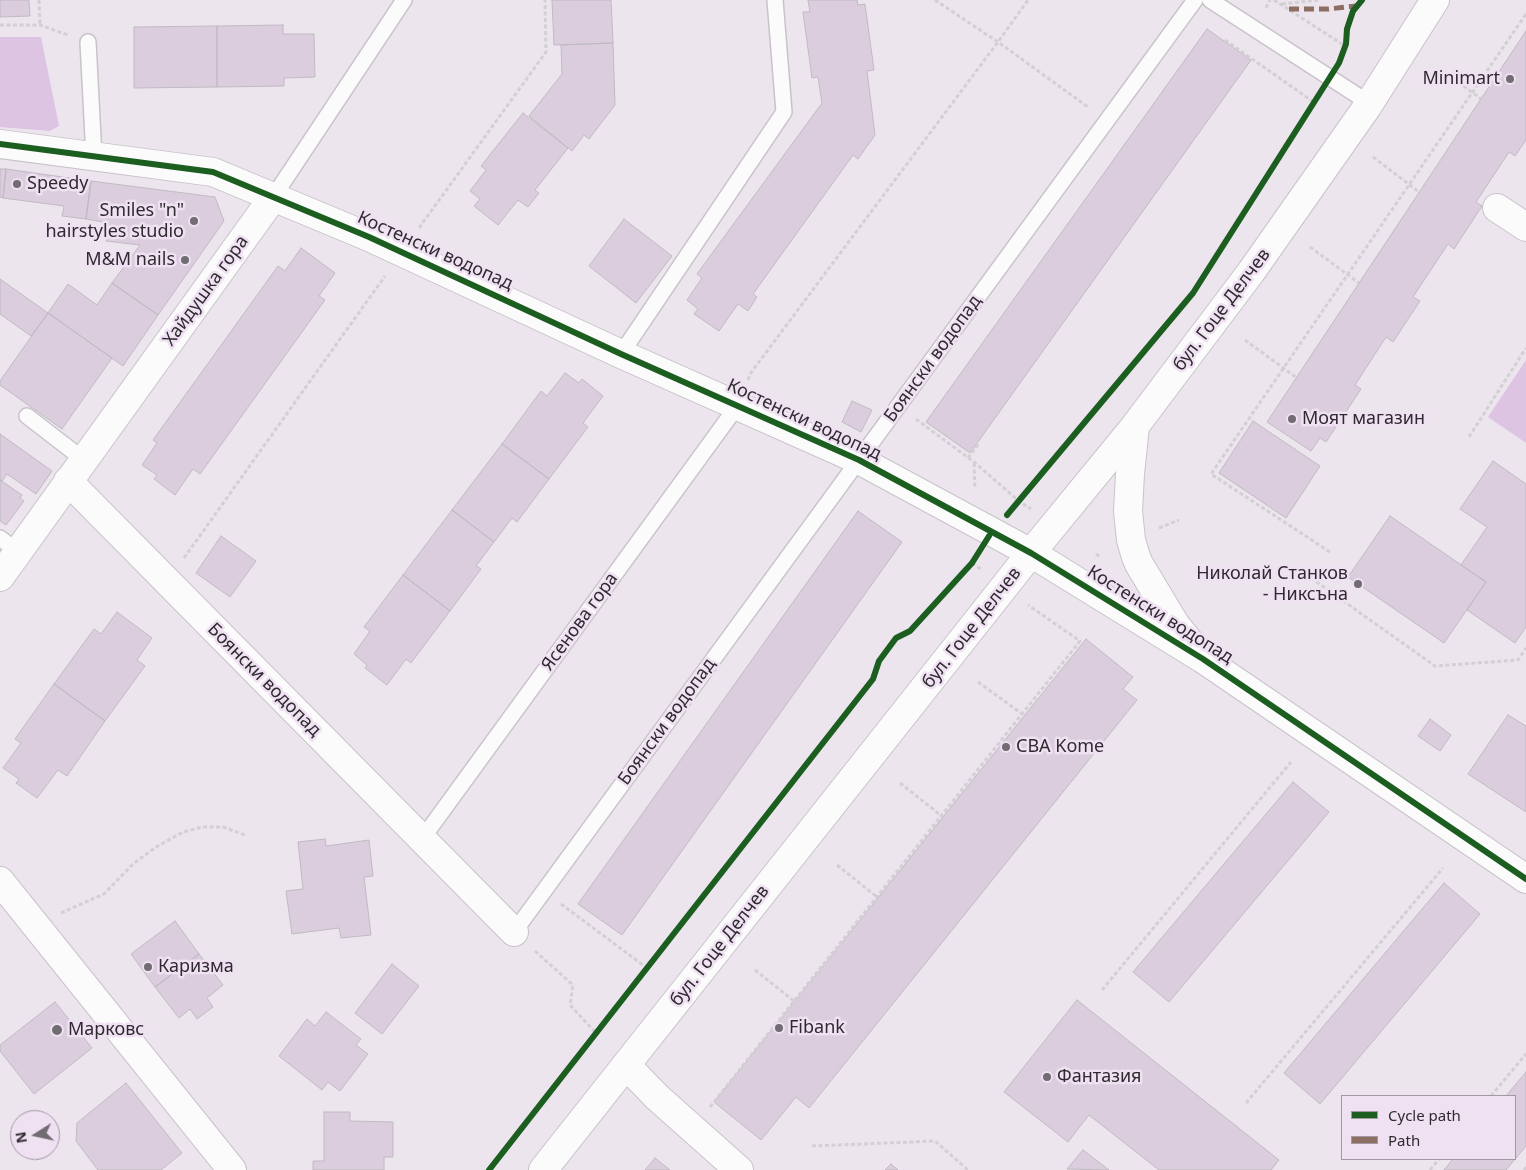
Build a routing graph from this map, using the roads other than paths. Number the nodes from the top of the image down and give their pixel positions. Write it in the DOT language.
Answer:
graph roads {
  1 [pos="404,0"];
  2 [pos="775,0"];
  3 [pos="1195,0"];
  4 [pos="1210,0"];
  5 [pos="1435,0"];
  6 [pos="88,42"];
  7 [pos="1369,103"];
  8 [pos="0,144"];
  9 [pos="94,157"];
  10 [pos="274,196"];
  11 [pos="1497,208"];
  12 [pos="1526,227"];
  13 [pos="621,354"];
  14 [pos="738,406"];
  15 [pos="27,416"];
  16 [pos="1135,426"];
  17 [pos="84,460"];
  18 [pos="859,460"];
  19 [pos="68,481"];
  20 [pos="9,545"];
  21 [pos="1031,553"];
  22 [pos="0,577"];
  23 [pos="1203,659"];
  24 [pos="422,839"];
  25 [pos="1526,879"];
  26 [pos="0,881"];
  27 [pos="514,932"];
  28 [pos="626,1065"];
  29 [pos="232,1170"];
  30 [pos="543,1170"];
  31 [pos="739,1170"];
  1 -- 10 [label="lane, Хайдушка гора"];
  2 -- 13 [label="lane"];
  3 -- 18 [label="lane, Боянски водопад"];
  4 -- 7 [label="lane"];
  5 -- 7 [label="street, бул. Гоце Делчев"];
  6 -- 9 [label="lane"];
  7 -- 16 [label="street, бул. Гоце Делчев"];
  8 -- 9 [label="street, Костенски водопад"];
  9 -- 10 [label="street, Костенски водопад"];
  10 -- 13 [label="street, Костенски водопад"];
  10 -- 17 [label="street, Хайдушка гора"];
  11 -- 12 [label="street"];
  13 -- 14 [label="street, Костенски водопад"];
  14 -- 18 [label="street, Костенски водопад"];
  14 -- 24 [label="lane, Ясенова гора"];
  15 -- 17 [label="lane"];
  16 -- 21 [label="street, бул. Гоце Делчев"];
  16 -- 23 [label="street"];
  17 -- 19 [label="street, Хайдушка гора"];
  18 -- 21 [label="street, Костенски водопад"];
  18 -- 27 [label="lane, Боянски водопад"];
  19 -- 20 [label="street, Хайдушка гора"];
  19 -- 24 [label="street, Боянски водопад"];
  20 -- 22 [label="street, Хайдушка гора"];
  21 -- 23 [label="street, Костенски водопад"];
  21 -- 28 [label="street, бул. Гоце Делчев"];
  23 -- 25 [label="street, Костенски водопад"];
  24 -- 27 [label="street, Боянски водопад"];
  26 -- 29 [label="street"];
  28 -- 30 [label="street, бул. Гоце Делчев"];
  28 -- 31 [label="street"];
}
